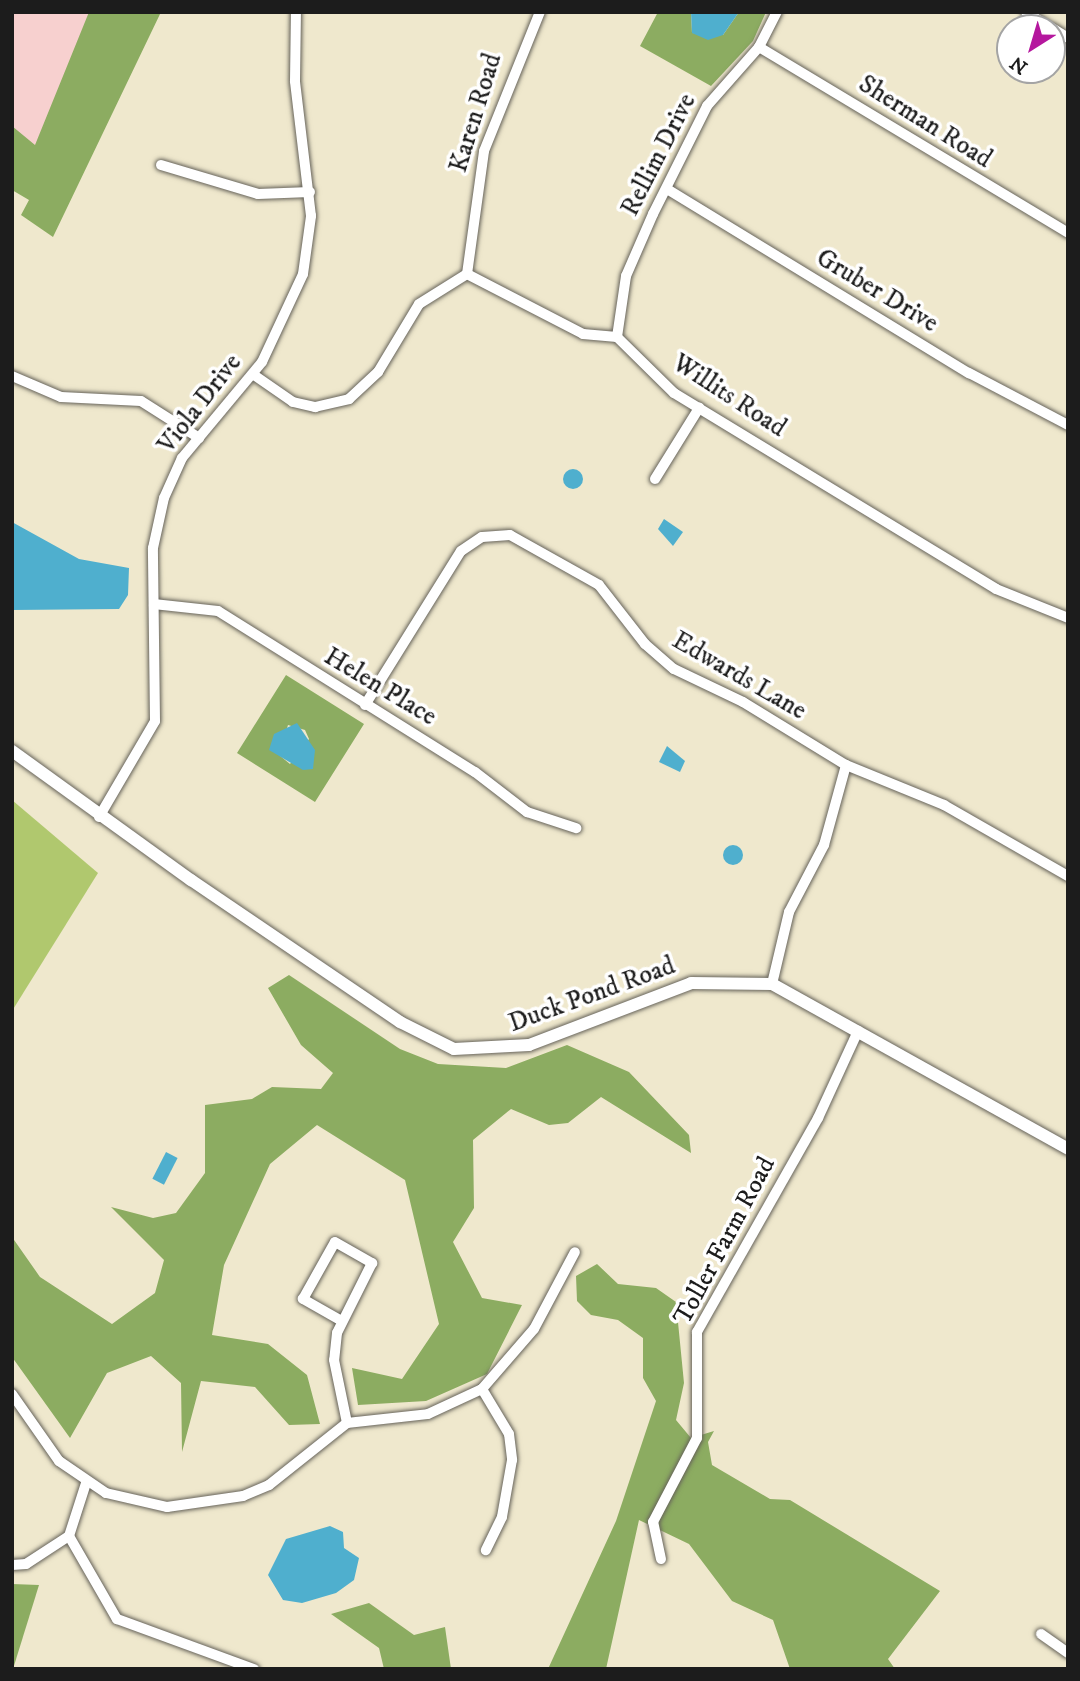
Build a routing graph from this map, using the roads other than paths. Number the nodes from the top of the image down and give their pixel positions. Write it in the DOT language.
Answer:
graph roads {
  1 [pos="296,12"];
  2 [pos="540,12"];
  3 [pos="777,12"];
  4 [pos="759,47"];
  5 [pos="161,165"];
  6 [pos="667,189"];
  7 [pos="310,192"];
  8 [pos="1068,233"];
  9 [pos="467,274"];
  10 [pos="617,337"];
  11 [pos="254,375"];
  12 [pos="12,376"];
  13 [pos="699,408"];
  14 [pos="1068,425"];
  15 [pos="199,438"];
  16 [pos="655,479"];
  17 [pos="154,604"];
  18 [pos="1068,618"];
  19 [pos="365,705"];
  20 [pos="12,751"];
  21 [pos="846,765"];
  22 [pos="99,817"];
  23 [pos="576,828"];
  24 [pos="1068,876"];
  25 [pos="772,984"];
  26 [pos="858,1031"];
  27 [pos="1068,1149"];
  28 [pos="575,1252"];
  29 [pos="340,1320"];
  30 [pos="482,1390"];
  31 [pos="12,1394"];
  32 [pos="347,1423"];
  33 [pos="86,1483"];
  34 [pos="69,1536"];
  35 [pos="486,1550"];
  36 [pos="661,1559"];
  37 [pos="12,1565"];
  38 [pos="1041,1634"];
  39 [pos="1068,1653"];
  40 [pos="254,1669"];
  1 -- 7 [label="street, Viola Drive"];
  2 -- 9 [label="street, Karen Road"];
  3 -- 4 [label="street, Rellim Drive"];
  4 -- 6 [label="street, Rellim Drive"];
  4 -- 8 [label="street, Sherman Road"];
  5 -- 7 [label="street"];
  6 -- 10 [label="street, Rellim Drive"];
  6 -- 14 [label="street, Gruber Drive"];
  7 -- 11 [label="street, Viola Drive"];
  9 -- 10 [label="street"];
  9 -- 11 [label="street"];
  10 -- 13 [label="street, Willits Road"];
  11 -- 15 [label="street, Viola Drive"];
  12 -- 15 [label="street"];
  13 -- 16 [label="street"];
  13 -- 18 [label="street, Willits Road"];
  15 -- 17 [label="street, Viola Drive"];
  17 -- 19 [label="street, Helen Place"];
  17 -- 22 [label="street, Viola Drive"];
  19 -- 21 [label="street, Edwards Lane"];
  19 -- 23 [label="street, Helen Place"];
  20 -- 22 [label="street, Duck Pond Road"];
  21 -- 24 [label="street, Edwards Lane"];
  21 -- 25 [label="street"];
  22 -- 25 [label="street, Duck Pond Road"];
  25 -- 26 [label="street, Duck Pond Road"];
  26 -- 27 [label="street, Duck Pond Road"];
  26 -- 36 [label="street, Toller Farm Road"];
  28 -- 30 [label="street"];
  29 -- 29 [label="street"];
  29 -- 32 [label="street"];
  30 -- 32 [label="street"];
  30 -- 35 [label="street"];
  31 -- 33 [label="street"];
  32 -- 33 [label="street"];
  33 -- 34 [label="street"];
  34 -- 37 [label="street"];
  34 -- 40 [label="street"];
  38 -- 39 [label="street"];
}
